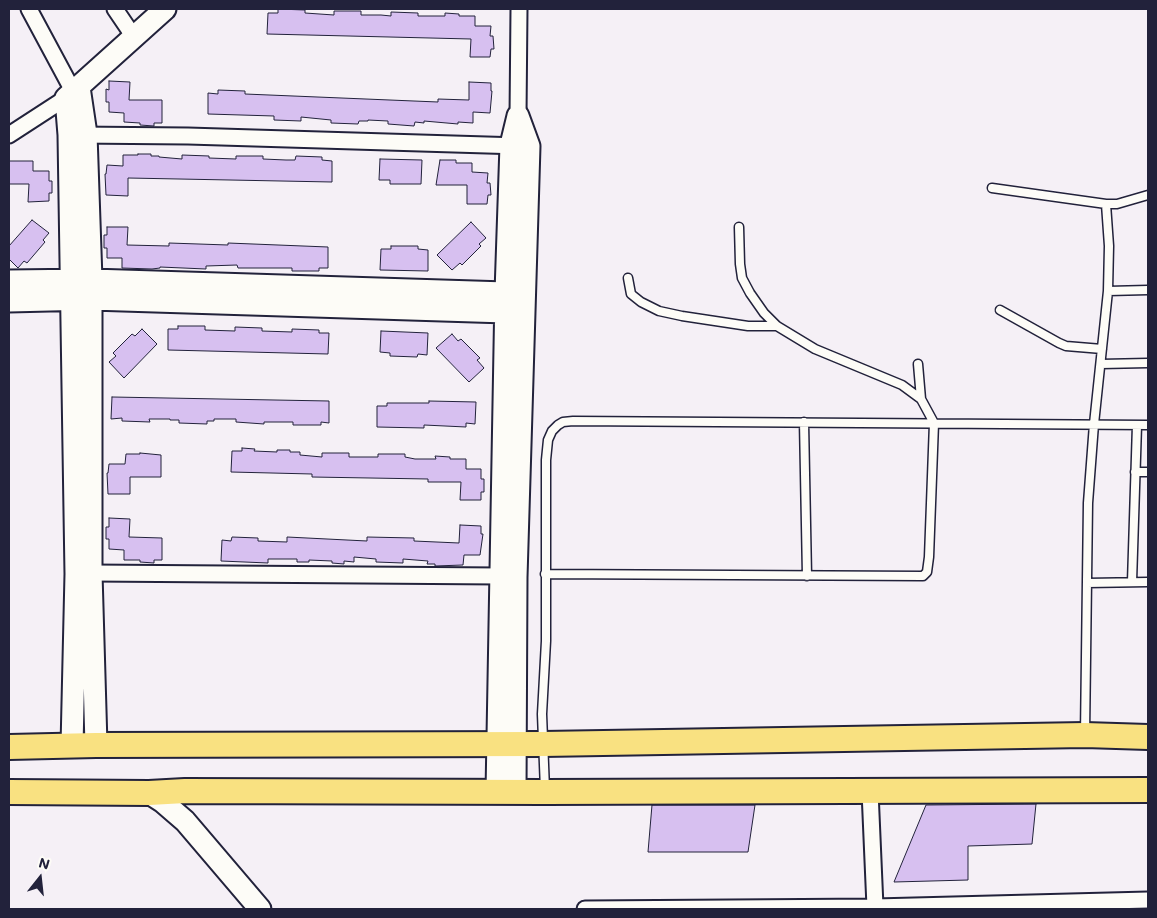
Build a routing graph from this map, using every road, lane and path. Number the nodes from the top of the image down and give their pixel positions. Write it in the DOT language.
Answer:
graph roads {
  1 [pos="29,9"];
  2 [pos="116,9"];
  3 [pos="165,9"];
  4 [pos="519,9"];
  5 [pos="134,37"];
  6 [pos="73,92"];
  7 [pos="518,116"];
  8 [pos="9,135"];
  9 [pos="78,135"];
  10 [pos="520,146"];
  11 [pos="992,188"];
  12 [pos="1148,195"];
  13 [pos="1106,204"];
  14 [pos="739,228"];
  15 [pos="628,278"];
  16 [pos="9,282"];
  17 [pos="81,290"];
  18 [pos="1148,290"];
  19 [pos="1108,292"];
  20 [pos="9,301"];
  21 [pos="506,303"];
  22 [pos="1000,310"];
  23 [pos="777,326"];
  24 [pos="1102,349"];
  25 [pos="1148,363"];
  26 [pos="918,364"];
  27 [pos="1101,364"];
  28 [pos="921,399"];
  29 [pos="804,422"];
  30 [pos="934,423"];
  31 [pos="1094,424"];
  32 [pos="1136,425"];
  33 [pos="1148,425"];
  34 [pos="1135,472"];
  35 [pos="1148,472"];
  36 [pos="91,573"];
  37 [pos="546,574"];
  38 [pos="500,576"];
  39 [pos="807,576"];
  40 [pos="1132,582"];
  41 [pos="1148,582"];
  42 [pos="1088,583"];
  43 [pos="1085,735"];
  44 [pos="1148,737"];
  45 [pos="506,743"];
  46 [pos="544,744"];
  47 [pos="96,745"];
  48 [pos="72,746"];
  49 [pos="9,747"];
  50 [pos="1148,790"];
  51 [pos="185,791"];
  52 [pos="870,791"];
  53 [pos="9,792"];
  54 [pos="506,792"];
  55 [pos="545,792"];
  56 [pos="149,793"];
  57 [pos="185,822"];
  58 [pos="1148,900"];
  59 [pos="875,908"];
  60 [pos="260,909"];
  61 [pos="585,909"];
  1 -- 6 [label="street"];
  2 -- 5 [label="street"];
  3 -- 5 [label="street"];
  4 -- 7 [label="street"];
  5 -- 6 [label="street"];
  6 -- 8 [label="street"];
  6 -- 9 [label="street"];
  7 -- 10 [label="street"];
  9 -- 10 [label="street"];
  9 -- 17 [label="street"];
  10 -- 21 [label="street"];
  10 -- 45 [label="street"];
  11 -- 13 [label="lane"];
  12 -- 13 [label="lane"];
  13 -- 19 [label="lane"];
  14 -- 23 [label="lane"];
  15 -- 23 [label="lane"];
  16 -- 17 [label="street"];
  17 -- 20 [label="street"];
  17 -- 21 [label="street"];
  17 -- 36 [label="street"];
  17 -- 48 [label="street"];
  18 -- 19 [label="lane"];
  19 -- 24 [label="lane"];
  21 -- 38 [label="street"];
  22 -- 24 [label="lane"];
  23 -- 28 [label="lane"];
  24 -- 27 [label="lane"];
  25 -- 27 [label="lane"];
  26 -- 28 [label="lane"];
  27 -- 31 [label="lane"];
  28 -- 30 [label="lane"];
  29 -- 30 [label="lane"];
  29 -- 37 [label="lane"];
  29 -- 39 [label="lane"];
  30 -- 31 [label="lane"];
  30 -- 39 [label="lane"];
  31 -- 32 [label="lane"];
  31 -- 42 [label="lane"];
  32 -- 33 [label="lane"];
  32 -- 34 [label="lane"];
  34 -- 35 [label="lane"];
  34 -- 40 [label="lane"];
  36 -- 38 [label="street"];
  36 -- 47 [label="street"];
  37 -- 39 [label="lane"];
  37 -- 46 [label="lane"];
  38 -- 45 [label="street"];
  40 -- 41 [label="lane"];
  40 -- 42 [label="lane"];
  42 -- 43 [label="lane"];
  43 -- 44 [label="main road"];
  43 -- 46 [label="main road"];
  45 -- 46 [label="main road"];
  45 -- 47 [label="main road"];
  45 -- 54 [label="street"];
  46 -- 55 [label="lane"];
  47 -- 48 [label="main road"];
  48 -- 49 [label="main road"];
  50 -- 52 [label="main road"];
  51 -- 54 [label="main road"];
  51 -- 56 [label="main road"];
  51 -- 57 [label="street"];
  52 -- 55 [label="main road"];
  52 -- 59 [label="street"];
  53 -- 56 [label="main road"];
  54 -- 55 [label="main road"];
  56 -- 57 [label="street"];
  57 -- 60 [label="street"];
  58 -- 59 [label="street"];
  59 -- 61 [label="street"];
}
